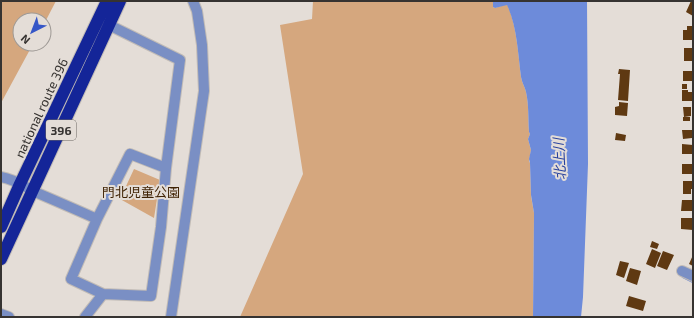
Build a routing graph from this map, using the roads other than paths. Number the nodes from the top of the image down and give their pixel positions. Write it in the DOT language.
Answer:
graph roads {
  1 [pos="107,1"];
  2 [pos="120,1"];
  3 [pos="193,1"];
  4 [pos="109,25"];
  5 [pos="166,168"];
  6 [pos="1,177"];
  7 [pos="20,184"];
  8 [pos="32,190"];
  9 [pos="97,219"];
  10 [pos="1,227"];
  11 [pos="1,259"];
  12 [pos="682,271"];
  13 [pos="693,276"];
  14 [pos="103,294"];
  15 [pos="1,314"];
  16 [pos="9,317"];
  17 [pos="85,317"];
  18 [pos="172,317"];
  1 -- 7 [label="highway, national route 396 / 396"];
  2 -- 4 [label="highway, national route 396 / 396"];
  3 -- 18 [label="street"];
  4 -- 5 [label="street"];
  4 -- 8 [label="highway, national route 396 / 396"];
  5 -- 9 [label="street"];
  5 -- 14 [label="street"];
  6 -- 7 [label="street"];
  7 -- 8 [label="street"];
  7 -- 10 [label="highway, national route 396 / 396"];
  8 -- 9 [label="street"];
  8 -- 11 [label="highway, national route 396 / 396"];
  9 -- 14 [label="street"];
  12 -- 13 [label="street"];
  14 -- 17 [label="street"];
  15 -- 16 [label="street"];
}
